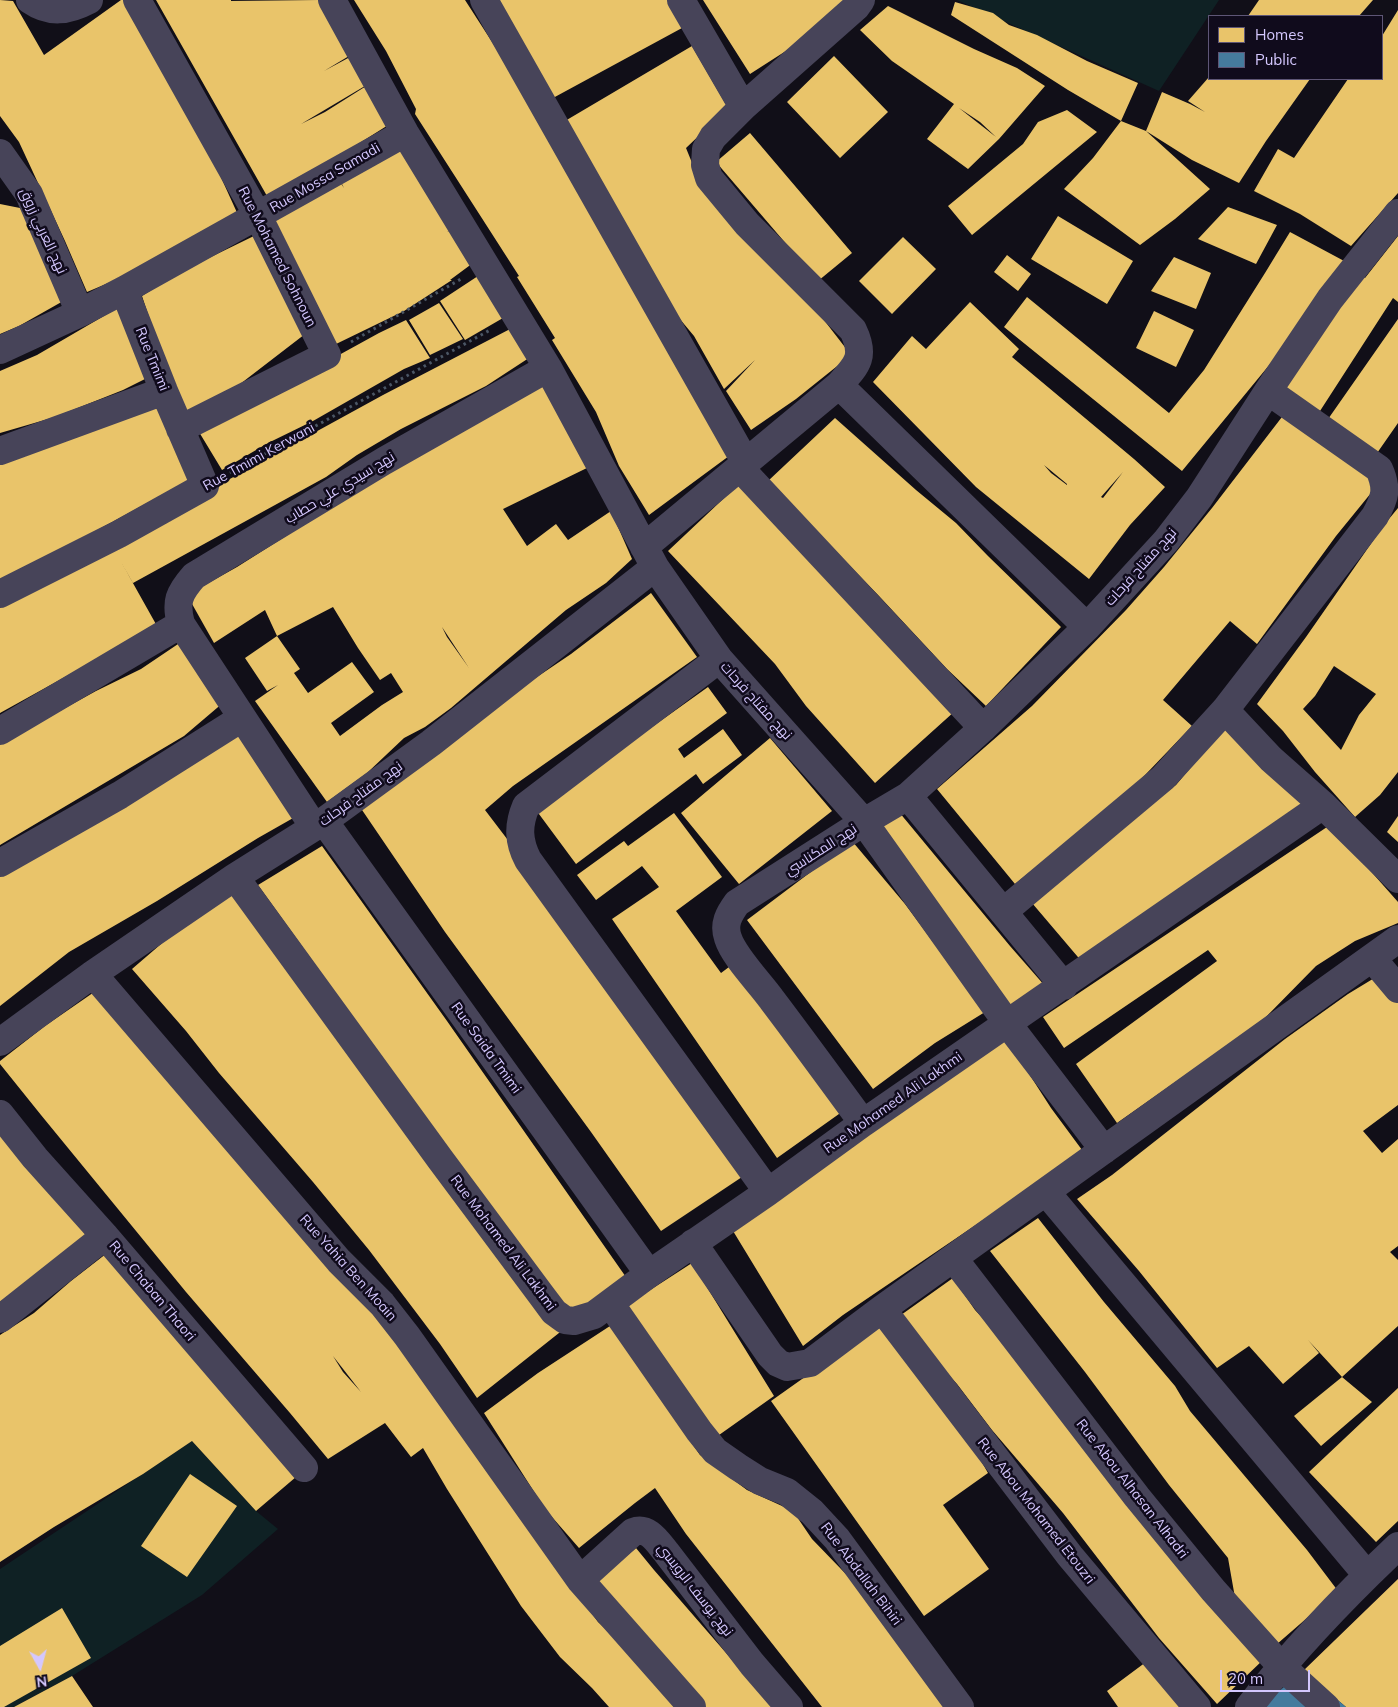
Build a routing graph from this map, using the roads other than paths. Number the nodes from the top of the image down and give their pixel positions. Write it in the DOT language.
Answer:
graph roads {
  1 [pos="30,0"];
  2 [pos="89,0"];
  3 [pos="137,0"];
  4 [pos="332,0"];
  5 [pos="484,0"];
  6 [pos="681,0"];
  7 [pos="861,0"];
  8 [pos="743,107"];
  9 [pos="405,133"];
  10 [pos="0,153"];
  11 [pos="0,189"];
  12 [pos="29,194"];
  13 [pos="1398,213"];
  14 [pos="258,216"];
  15 [pos="124,290"];
  16 [pos="80,313"];
  17 [pos="0,350"];
  18 [pos="548,368"];
  19 [pos="839,386"];
  20 [pos="164,391"];
  21 [pos="1268,391"];
  22 [pos="180,429"];
  23 [pos="0,451"];
  24 [pos="743,465"];
  25 [pos="205,486"];
  26 [pos="649,557"];
  27 [pos="0,594"];
  28 [pos="181,624"];
  29 [pos="1087,628"];
  30 [pos="719,658"];
  31 [pos="1225,710"];
  32 [pos="242,718"];
  33 [pos="983,728"];
  34 [pos="0,731"];
  35 [pos="908,796"];
  36 [pos="1323,805"];
  37 [pos="864,822"];
  38 [pos="319,824"];
  39 [pos="0,863"];
  40 [pos="235,877"];
  41 [pos="1398,879"];
  42 [pos="1003,912"];
  43 [pos="1398,939"];
  44 [pos="1372,958"];
  45 [pos="93,974"];
  46 [pos="1064,986"];
  47 [pos="1398,988"];
  48 [pos="1008,1023"];
  49 [pos="0,1042"];
  50 [pos="0,1114"];
  51 [pos="864,1123"];
  52 [pos="1104,1150"];
  53 [pos="768,1192"];
  54 [pos="1046,1192"];
  55 [pos="106,1236"];
  56 [pos="693,1243"];
  57 [pos="954,1258"];
  58 [pos="648,1274"];
  59 [pos="610,1303"];
  60 [pos="882,1309"];
  61 [pos="0,1319"];
  62 [pos="304,1468"];
  63 [pos="1398,1546"];
  64 [pos="1367,1575"];
  65 [pos="580,1580"];
  66 [pos="1281,1666"];
  67 [pos="692,1707"];
  68 [pos="789,1707"];
  69 [pos="960,1707"];
  70 [pos="1196,1707"];
  71 [pos="1249,1707"];
  72 [pos="1326,1707"];
  1 -- 2 [label="street"];
  3 -- 14 [label="street, Rue Mohamed Sohnoun"];
  4 -- 9 [label="street"];
  5 -- 24 [label="street"];
  6 -- 8 [label="street"];
  7 -- 8 [label="street"];
  8 -- 19 [label="street"];
  9 -- 14 [label="street, Rue Mossa Samadi"];
  9 -- 18 [label="street"];
  10 -- 12 [label="street, نهج العربي زروق"];
  11 -- 12 [label="street"];
  12 -- 16 [label="street, نهج العربي زروق"];
  13 -- 21 [label="street, نهج مفتاح فرحات"];
  14 -- 15 [label="street, Rue Mossa Samadi"];
  14 -- 22 [label="street, Rue Mohamed Sohnoun"];
  15 -- 16 [label="street, Rue Mossa Samadi"];
  15 -- 20 [label="street, Rue Tmimi"];
  16 -- 17 [label="street, Rue Mossa Samadi"];
  18 -- 26 [label="street"];
  18 -- 28 [label="street, نهج سيدي علي حطاب"];
  19 -- 24 [label="street"];
  19 -- 29 [label="street"];
  20 -- 22 [label="street, Rue Tmimi"];
  20 -- 23 [label="street"];
  21 -- 29 [label="street, نهج مفتاح فرحات"];
  21 -- 31 [label="street"];
  22 -- 25 [label="street, Rue Tmimi"];
  24 -- 26 [label="street"];
  24 -- 33 [label="street"];
  25 -- 27 [label="street, Rue Tmimi Kerwani"];
  26 -- 30 [label="street, نهج مفتاح فرحات"];
  26 -- 38 [label="street, نهج مفتاح فرحات"];
  28 -- 32 [label="street"];
  28 -- 34 [label="street"];
  29 -- 33 [label="street, نهج مفتاح فرحات"];
  30 -- 37 [label="street, نهج مفتاح فرحات"];
  30 -- 53 [label="street"];
  31 -- 36 [label="street"];
  31 -- 42 [label="street"];
  32 -- 38 [label="street"];
  32 -- 39 [label="street"];
  33 -- 35 [label="street, نهج مفتاح فرحات"];
  35 -- 37 [label="street, نهج مفتاح فرحات"];
  35 -- 42 [label="street"];
  36 -- 41 [label="street"];
  36 -- 46 [label="street, Rue Mohamed Ali Lakhmi"];
  37 -- 48 [label="street, نهج المكناسي"];
  37 -- 51 [label="street, نهج المكناسي"];
  38 -- 40 [label="street, نهج مفتاح فرحات"];
  38 -- 58 [label="street, Rue Saida Tmimi"];
  40 -- 45 [label="street, نهج مفتاح فرحات"];
  40 -- 59 [label="street, Rue Mohamed Ali Lakhmi"];
  42 -- 46 [label="street"];
  43 -- 44 [label="street"];
  44 -- 47 [label="street"];
  44 -- 52 [label="street"];
  45 -- 49 [label="street, نهج مفتاح فرحات"];
  45 -- 65 [label="street, Rue Yahia Ben Moain"];
  46 -- 48 [label="street, Rue Mohamed Ali Lakhmi"];
  48 -- 51 [label="street, Rue Mohamed Ali Lakhmi"];
  48 -- 52 [label="street, نهج المكناسي"];
  50 -- 55 [label="street, Rue Chaban Thaori"];
  51 -- 53 [label="street, Rue Mohamed Ali Lakhmi"];
  52 -- 54 [label="street"];
  53 -- 56 [label="street, Rue Mohamed Ali Lakhmi"];
  54 -- 57 [label="street"];
  54 -- 64 [label="street"];
  55 -- 61 [label="street"];
  55 -- 62 [label="street, Rue Chaban Thaori"];
  56 -- 58 [label="street, Rue Mohamed Ali Lakhmi"];
  56 -- 60 [label="street"];
  57 -- 60 [label="street"];
  57 -- 66 [label="street, Rue Abou Alhasan Alhadri"];
  58 -- 59 [label="street, Rue Mohamed Ali Lakhmi"];
  59 -- 69 [label="street, Rue Abdallah Bihiri"];
  60 -- 70 [label="street, Rue Abou Mohamed Etouzri"];
  63 -- 64 [label="street"];
  64 -- 66 [label="street"];
  65 -- 67 [label="street"];
  65 -- 68 [label="street, نهج يوسف الرويسي"];
  66 -- 71 [label="street"];
  66 -- 72 [label="street, Rue Abou Alhasan Alhadri"];
}
